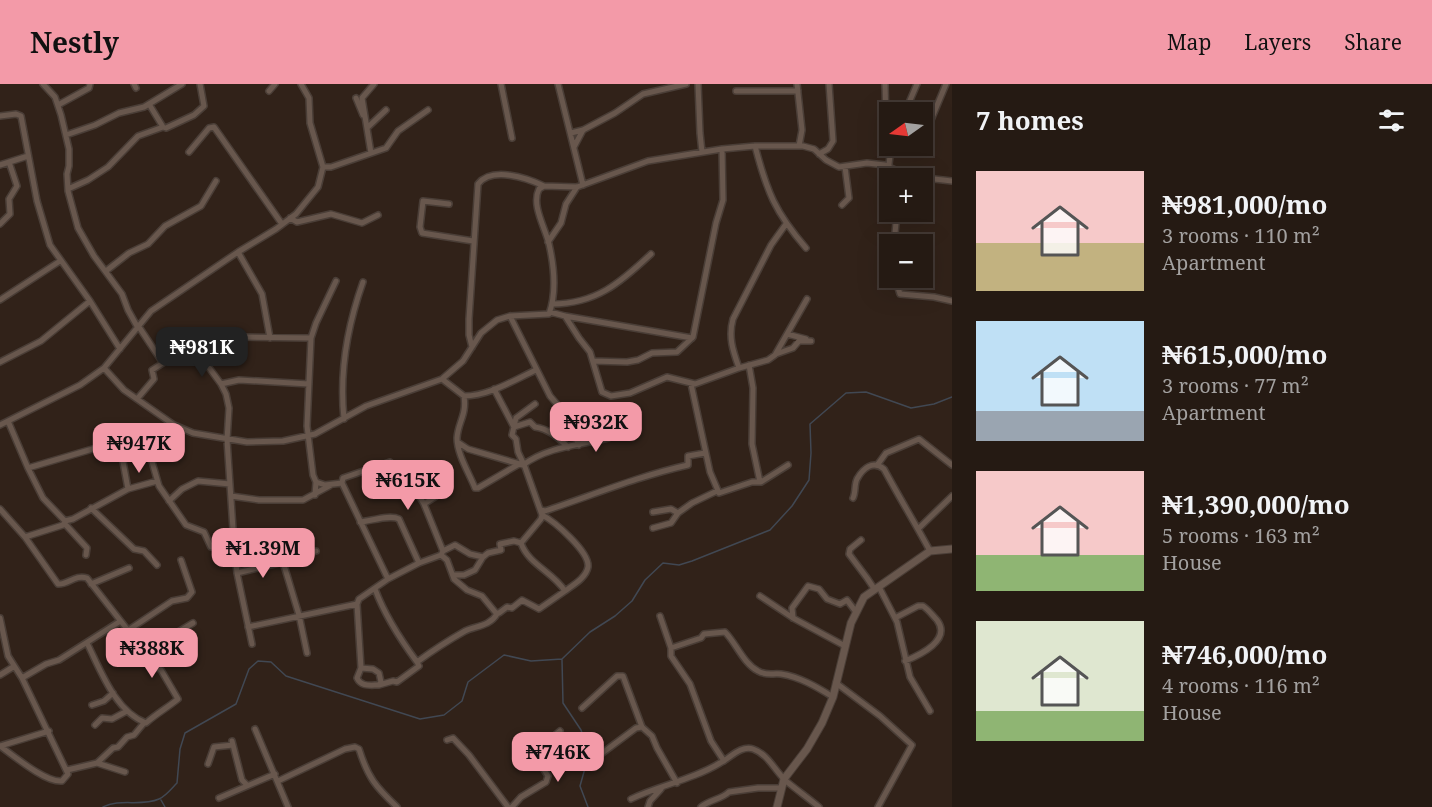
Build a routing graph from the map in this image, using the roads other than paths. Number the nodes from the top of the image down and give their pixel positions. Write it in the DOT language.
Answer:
graph roads {
  1 [pos="43,84"];
  2 [pos="90,84"];
  3 [pos="182,84"];
  4 [pos="200,84"];
  5 [pos="275,84"];
  6 [pos="301,84"];
  7 [pos="374,84"];
  8 [pos="501,84"];
  9 [pos="558,84"];
  10 [pos="686,84"];
  11 [pos="698,84"];
  12 [pos="797,84"];
  13 [pos="829,84"];
  14 [pos="885,84"];
  15 [pos="917,84"];
  16 [pos="946,84"];
  17 [pos="269,91"];
  18 [pos="736,91"];
  19 [pos="798,91"];
  20 [pos="356,98"];
  21 [pos="886,102"];
  22 [pos="909,102"];
  23 [pos="149,104"];
  24 [pos="58,105"];
  25 [pos="386,110"];
  26 [pos="428,110"];
  27 [pos="933,115"];
  28 [pos="0,116"];
  29 [pos="367,124"];
  30 [pos="163,127"];
  31 [pos="583,130"];
  32 [pos="572,133"];
  33 [pos="66,135"];
  34 [pos="512,138"];
  35 [pos="755,146"];
  36 [pos="799,146"];
  37 [pos="574,147"];
  38 [pos="722,148"];
  39 [pos="189,152"];
  40 [pos="702,152"];
  41 [pos="371,153"];
  42 [pos="819,154"];
  43 [pos="28,156"];
  44 [pos="890,156"];
  45 [pos="9,162"];
  46 [pos="0,165"];
  47 [pos="887,166"];
  48 [pos="323,167"];
  49 [pos="845,167"];
  50 [pos="891,168"];
  51 [pos="933,179"];
  52 [pos="216,181"];
  53 [pos="952,181"];
  54 [pos="583,185"];
  55 [pos="544,186"];
  56 [pos="577,187"];
  57 [pos="68,189"];
  58 [pos="448,204"];
  59 [pos="842,205"];
  60 [pos="378,215"];
  61 [pos="290,218"];
  62 [pos="0,224"];
  63 [pos="786,224"];
  64 [pos="282,225"];
  65 [pos="556,232"];
  66 [pos="473,241"];
  67 [pos="548,242"];
  68 [pos="807,248"];
  69 [pos="238,252"];
  70 [pos="551,255"];
  71 [pos="651,255"];
  72 [pos="60,261"];
  73 [pos="106,271"];
  74 [pos="336,281"];
  75 [pos="363,282"];
  76 [pos="898,288"];
  77 [pos="807,299"];
  78 [pos="0,300"];
  79 [pos="90,301"];
  80 [pos="952,301"];
  81 [pos="552,304"];
  82 [pos="550,312"];
  83 [pos="510,316"];
  84 [pos="564,316"];
  85 [pos="139,328"];
  86 [pos="787,334"];
  87 [pos="242,337"];
  88 [pos="270,338"];
  89 [pos="311,338"];
  90 [pos="692,338"];
  91 [pos="472,347"];
  92 [pos="120,350"];
  93 [pos="776,354"];
  94 [pos="202,358"];
  95 [pos="593,361"];
  96 [pos="0,362"];
  97 [pos="749,365"];
  98 [pos="104,368"];
  99 [pos="739,368"];
  100 [pos="536,370"];
  101 [pos="442,379"];
  102 [pos="221,384"];
  103 [pos="309,384"];
  104 [pos="691,384"];
  105 [pos="494,389"];
  106 [pos="464,396"];
  107 [pos="137,399"];
  108 [pos="535,404"];
  109 [pos="344,419"];
  110 [pos="8,421"];
  111 [pos="0,425"];
  112 [pos="174,425"];
  113 [pos="514,427"];
  114 [pos="144,434"];
  115 [pos="308,436"];
  116 [pos="608,438"];
  117 [pos="119,440"];
  118 [pos="227,440"];
  119 [pos="458,442"];
  120 [pos="579,445"];
  121 [pos="567,447"];
  122 [pos="705,453"];
  123 [pos="521,464"];
  124 [pos="879,464"];
  125 [pos="788,465"];
  126 [pos="952,465"];
  127 [pos="28,468"];
  128 [pos="409,480"];
  129 [pos="158,481"];
  130 [pos="316,482"];
  131 [pos="760,482"];
  132 [pos="342,483"];
  133 [pos="230,484"];
  134 [pos="332,484"];
  135 [pos="128,489"];
  136 [pos="717,491"];
  137 [pos="315,495"];
  138 [pos="231,496"];
  139 [pos="952,496"];
  140 [pos="853,498"];
  141 [pos="169,501"];
  142 [pos="424,504"];
  143 [pos="91,508"];
  144 [pos="1,511"];
  145 [pos="542,512"];
  146 [pos="653,512"];
  147 [pos="678,513"];
  148 [pos="65,522"];
  149 [pos="360,522"];
  150 [pos="653,528"];
  151 [pos="918,529"];
  152 [pos="25,537"];
  153 [pos="861,540"];
  154 [pos="521,543"];
  155 [pos="234,544"];
  156 [pos="952,549"];
  157 [pos="316,551"];
  158 [pos="930,551"];
  159 [pos="442,553"];
  160 [pos="86,555"];
  161 [pos="483,557"];
  162 [pos="181,560"];
  163 [pos="283,562"];
  164 [pos="419,563"];
  165 [pos="157,565"];
  166 [pos="129,568"];
  167 [pos="237,573"];
  168 [pos="453,575"];
  169 [pos="388,579"];
  170 [pos="91,585"];
  171 [pos="375,589"];
  172 [pos="877,589"];
  173 [pos="565,591"];
  174 [pos="760,596"];
  175 [pos="357,604"];
  176 [pos="856,612"];
  177 [pos="497,614"];
  178 [pos="299,615"];
  179 [pos="660,616"];
  180 [pos="793,618"];
  181 [pos="895,618"];
  182 [pos="0,620"];
  183 [pos="119,622"];
  184 [pos="193,623"];
  185 [pos="248,627"];
  186 [pos="127,631"];
  187 [pos="87,643"];
  188 [pos="252,644"];
  189 [pos="845,646"];
  190 [pos="672,648"];
  191 [pos="145,652"];
  192 [pos="307,653"];
  193 [pos="905,661"];
  194 [pos="417,662"];
  195 [pos="14,667"];
  196 [pos="361,668"];
  197 [pos="0,675"];
  198 [pos="22,678"];
  199 [pos="836,683"];
  200 [pos="379,685"];
  201 [pos="113,693"];
  202 [pos="833,697"];
  203 [pos="92,705"];
  204 [pos="582,708"];
  205 [pos="127,711"];
  206 [pos="930,711"];
  207 [pos="144,723"];
  208 [pos="95,726"];
  209 [pos="642,727"];
  210 [pos="255,729"];
  211 [pos="49,731"];
  212 [pos="560,731"];
  213 [pos="447,740"];
  214 [pos="0,746"];
  215 [pos="597,757"];
  216 [pos="724,761"];
  217 [pos="97,763"];
  218 [pos="208,764"];
  219 [pos="67,770"];
  220 [pos="125,772"];
  221 [pos="275,774"];
  222 [pos="784,779"];
  223 [pos="278,782"];
  224 [pos="677,783"];
  225 [pos="247,785"];
  226 [pos="781,788"];
  227 [pos="661,789"];
  228 [pos="219,798"];
  229 [pos="631,799"];
  230 [pos="288,807"];
  231 [pos="398,807"];
  232 [pos="510,807"];
  233 [pos="648,807"];
  234 [pos="701,807"];
  235 [pos="777,807"];
  236 [pos="819,807"];
  237 [pos="878,807"];
  1 -- 24 [label="street"];
  2 -- 24 [label="street"];
  3 -- 23 [label="street"];
  4 -- 30 [label="street"];
  5 -- 17 [label="street"];
  6 -- 48 [label="street"];
  7 -- 29 [label="street"];
  8 -- 34 [label="street"];
  9 -- 32 [label="street"];
  10 -- 31 [label="street"];
  11 -- 40 [label="street"];
  12 -- 19 [label="street"];
  13 -- 42 [label="street"];
  14 -- 21 [label="street"];
  15 -- 22 [label="street"];
  16 -- 27 [label="street"];
  18 -- 19 [label="street"];
  19 -- 36 [label="street"];
  20 -- 29 [label="street"];
  23 -- 30 [label="street"];
  23 -- 33 [label="street"];
  24 -- 33 [label="street"];
  25 -- 29 [label="street"];
  26 -- 41 [label="street"];
  28 -- 43 [label="street"];
  29 -- 41 [label="street"];
  30 -- 57 [label="street"];
  31 -- 32 [label="street"];
  31 -- 37 [label="street"];
  32 -- 37 [label="street"];
  33 -- 57 [label="street"];
  35 -- 36 [label="street"];
  35 -- 38 [label="street"];
  35 -- 63 [label="street"];
  36 -- 42 [label="street"];
  37 -- 54 [label="street"];
  38 -- 40 [label="street"];
  38 -- 90 [label="street"];
  39 -- 64 [label="street"];
  40 -- 54 [label="street"];
  41 -- 48 [label="street"];
  42 -- 49 [label="street"];
  43 -- 45 [label="street"];
  43 -- 72 [label="street"];
  44 -- 47 [label="street"];
  45 -- 46 [label="street"];
  45 -- 62 [label="street"];
  47 -- 49 [label="street"];
  47 -- 50 [label="street"];
  48 -- 61 [label="street"];
  49 -- 59 [label="street"];
  51 -- 53 [label="street"];
  52 -- 73 [label="street"];
  54 -- 56 [label="street"];
  55 -- 56 [label="street"];
  55 -- 66 [label="street"];
  55 -- 67 [label="street"];
  56 -- 65 [label="street"];
  57 -- 73 [label="street"];
  58 -- 66 [label="street"];
  60 -- 61 [label="street"];
  61 -- 64 [label="street"];
  63 -- 68 [label="street"];
  63 -- 99 [label="street"];
  64 -- 69 [label="street"];
  65 -- 67 [label="street"];
  65 -- 70 [label="street"];
  66 -- 91 [label="street"];
  67 -- 70 [label="street"];
  69 -- 85 [label="street"];
  69 -- 88 [label="street"];
  70 -- 81 [label="street"];
  71 -- 81 [label="street"];
  72 -- 78 [label="street"];
  72 -- 79 [label="street"];
  73 -- 85 [label="street"];
  74 -- 89 [label="street"];
  75 -- 109 [label="street"];
  76 -- 80 [label="street"];
  77 -- 86 [label="street"];
  79 -- 92 [label="street"];
  79 -- 96 [label="street"];
  81 -- 82 [label="street"];
  82 -- 83 [label="street"];
  82 -- 84 [label="street"];
  83 -- 91 [label="street"];
  83 -- 100 [label="street"];
  84 -- 90 [label="street"];
  84 -- 95 [label="street"];
  85 -- 92 [label="street"];
  85 -- 107 [label="street"];
  86 -- 93 [label="street"];
  86 -- 93 [label="street"];
  87 -- 88 [label="street"];
  88 -- 89 [label="street"];
  89 -- 103 [label="street"];
  90 -- 95 [label="street"];
  91 -- 101 [label="street"];
  92 -- 98 [label="street"];
  93 -- 97 [label="street"];
  94 -- 102 [label="street"];
  95 -- 104 [label="street"];
  97 -- 99 [label="street"];
  97 -- 131 [label="street"];
  98 -- 107 [label="street"];
  98 -- 110 [label="street"];
  99 -- 104 [label="street"];
  100 -- 105 [label="street"];
  100 -- 120 [label="street"];
  101 -- 106 [label="street"];
  101 -- 109 [label="street"];
  102 -- 103 [label="street"];
  102 -- 118 [label="street"];
  103 -- 115 [label="street"];
  104 -- 122 [label="street"];
  105 -- 106 [label="street"];
  105 -- 113 [label="street"];
  106 -- 119 [label="street"];
  107 -- 112 [label="street"];
  108 -- 113 [label="street"];
  109 -- 115 [label="street"];
  110 -- 111 [label="street"];
  110 -- 127 [label="street"];
  112 -- 114 [label="street"];
  112 -- 118 [label="street"];
  113 -- 121 [label="street"];
  113 -- 123 [label="street"];
  114 -- 117 [label="street"];
  114 -- 129 [label="street"];
  115 -- 118 [label="street"];
  115 -- 130 [label="street"];
  116 -- 120 [label="street"];
  117 -- 127 [label="street"];
  117 -- 135 [label="street"];
  118 -- 133 [label="street"];
  119 -- 123 [label="street"];
  119 -- 123 [label="street"];
  120 -- 121 [label="street"];
  121 -- 123 [label="street"];
  122 -- 136 [label="street"];
  122 -- 145 [label="street"];
  123 -- 145 [label="street"];
  124 -- 126 [label="street"];
  124 -- 140 [label="street"];
  124 -- 151 [label="street"];
  125 -- 131 [label="street"];
  127 -- 148 [label="street"];
  128 -- 132 [label="street"];
  128 -- 142 [label="street"];
  128 -- 142 [label="street"];
  129 -- 135 [label="street"];
  129 -- 141 [label="street"];
  130 -- 134 [label="street"];
  130 -- 137 [label="street"];
  131 -- 136 [label="street"];
  132 -- 134 [label="street"];
  132 -- 149 [label="street"];
  133 -- 138 [label="street"];
  133 -- 141 [label="street"];
  134 -- 137 [label="street"];
  135 -- 143 [label="street"];
  136 -- 147 [label="street"];
  137 -- 138 [label="street"];
  138 -- 155 [label="street"];
  139 -- 151 [label="street"];
  141 -- 155 [label="street"];
  142 -- 159 [label="street"];
  143 -- 148 [label="street"];
  143 -- 165 [label="street"];
  144 -- 152 [label="street"];
  145 -- 154 [label="street"];
  145 -- 173 [label="street"];
  146 -- 147 [label="street"];
  147 -- 150 [label="street"];
  148 -- 152 [label="street"];
  148 -- 160 [label="street"];
  149 -- 164 [label="street"];
  149 -- 169 [label="street"];
  151 -- 158 [label="street"];
  152 -- 170 [label="street"];
  153 -- 172 [label="street"];
  154 -- 161 [label="street"];
  154 -- 173 [label="street"];
  155 -- 167 [label="street"];
  156 -- 158 [label="street"];
  157 -- 163 [label="street"];
  158 -- 172 [label="street"];
  159 -- 161 [label="street"];
  159 -- 164 [label="street"];
  159 -- 168 [label="street"];
  161 -- 168 [label="street"];
  162 -- 186 [label="street"];
  163 -- 167 [label="street"];
  163 -- 178 [label="street"];
  164 -- 169 [label="street"];
  166 -- 170 [label="street"];
  167 -- 185 [label="street"];
  168 -- 177 [label="street"];
  169 -- 171 [label="street"];
  170 -- 183 [label="street"];
  171 -- 175 [label="street"];
  171 -- 194 [label="street"];
  172 -- 176 [label="street"];
  172 -- 181 [label="street"];
  173 -- 177 [label="street"];
  174 -- 180 [label="street"];
  175 -- 178 [label="street"];
  175 -- 196 [label="street"];
  176 -- 180 [label="street"];
  176 -- 189 [label="street"];
  177 -- 194 [label="street"];
  178 -- 185 [label="street"];
  178 -- 192 [label="street"];
  179 -- 190 [label="street"];
  180 -- 189 [label="street"];
  181 -- 193 [label="street"];
  181 -- 193 [label="street"];
  182 -- 195 [label="street"];
  183 -- 186 [label="street"];
  183 -- 187 [label="street"];
  184 -- 191 [label="street"];
  185 -- 188 [label="street"];
  186 -- 191 [label="street"];
  187 -- 198 [label="street"];
  187 -- 201 [label="street"];
  189 -- 199 [label="street"];
  190 -- 202 [label="street"];
  190 -- 216 [label="street"];
  191 -- 207 [label="street"];
  193 -- 206 [label="street"];
  194 -- 200 [label="street"];
  195 -- 197 [label="street"];
  195 -- 198 [label="street"];
  196 -- 200 [label="street"];
  196 -- 200 [label="street"];
  198 -- 211 [label="street"];
  199 -- 202 [label="street"];
  199 -- 237 [label="street"];
  201 -- 203 [label="street"];
  201 -- 205 [label="street"];
  202 -- 222 [label="street"];
  204 -- 209 [label="street"];
  205 -- 207 [label="street"];
  205 -- 208 [label="street"];
  207 -- 217 [label="street"];
  209 -- 215 [label="street"];
  209 -- 224 [label="street"];
  210 -- 221 [label="street"];
  211 -- 214 [label="street"];
  211 -- 219 [label="street"];
  212 -- 232 [label="street"];
  213 -- 232 [label="street"];
  214 -- 219 [label="street"];
  216 -- 222 [label="street"];
  216 -- 224 [label="street"];
  217 -- 219 [label="street"];
  217 -- 220 [label="street"];
  218 -- 225 [label="street"];
  221 -- 223 [label="street"];
  221 -- 225 [label="street"];
  222 -- 226 [label="street"];
  222 -- 236 [label="street"];
  223 -- 230 [label="street"];
  223 -- 231 [label="street"];
  224 -- 227 [label="street"];
  225 -- 228 [label="street"];
  226 -- 234 [label="street"];
  226 -- 235 [label="street"];
  227 -- 229 [label="street"];
  227 -- 233 [label="street"];
}
